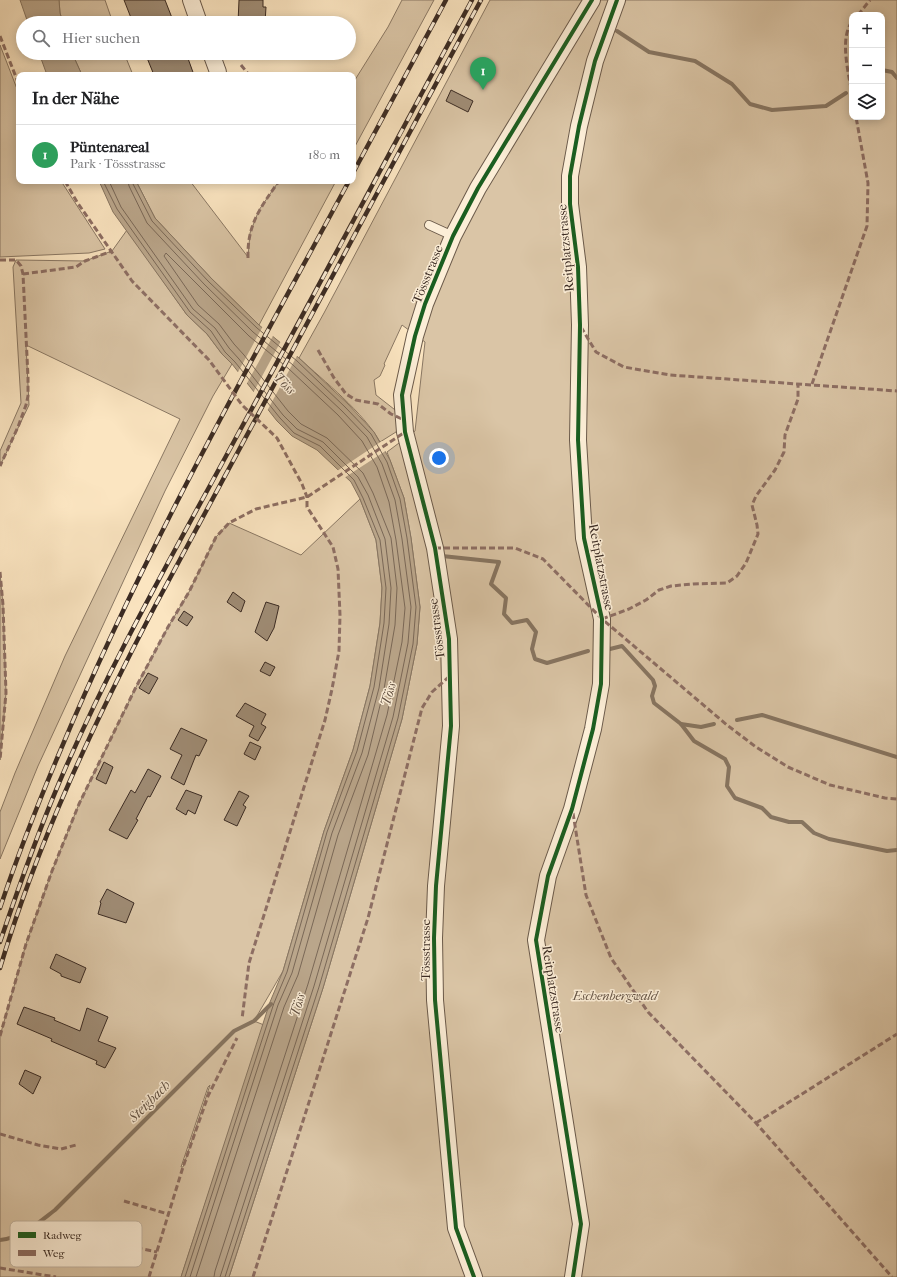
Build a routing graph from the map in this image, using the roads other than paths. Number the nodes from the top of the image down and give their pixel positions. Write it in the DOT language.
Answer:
graph roads {
  1 [pos="191,0"];
  2 [pos="592,0"];
  3 [pos="617,0"];
  4 [pos="197,16"];
  5 [pos="214,60"];
  6 [pos="218,72"];
  7 [pos="429,225"];
  8 [pos="453,236"];
  9 [pos="474,1277"];
  10 [pos="573,1277"];
  1 -- 4 [label="street"];
  2 -- 8 [label="street, Tössstrasse"];
  3 -- 10 [label="street, Reitplatzstrasse"];
  5 -- 6 [label="street"];
  7 -- 8 [label="lane"];
  8 -- 9 [label="street, Tössstrasse"];
}
